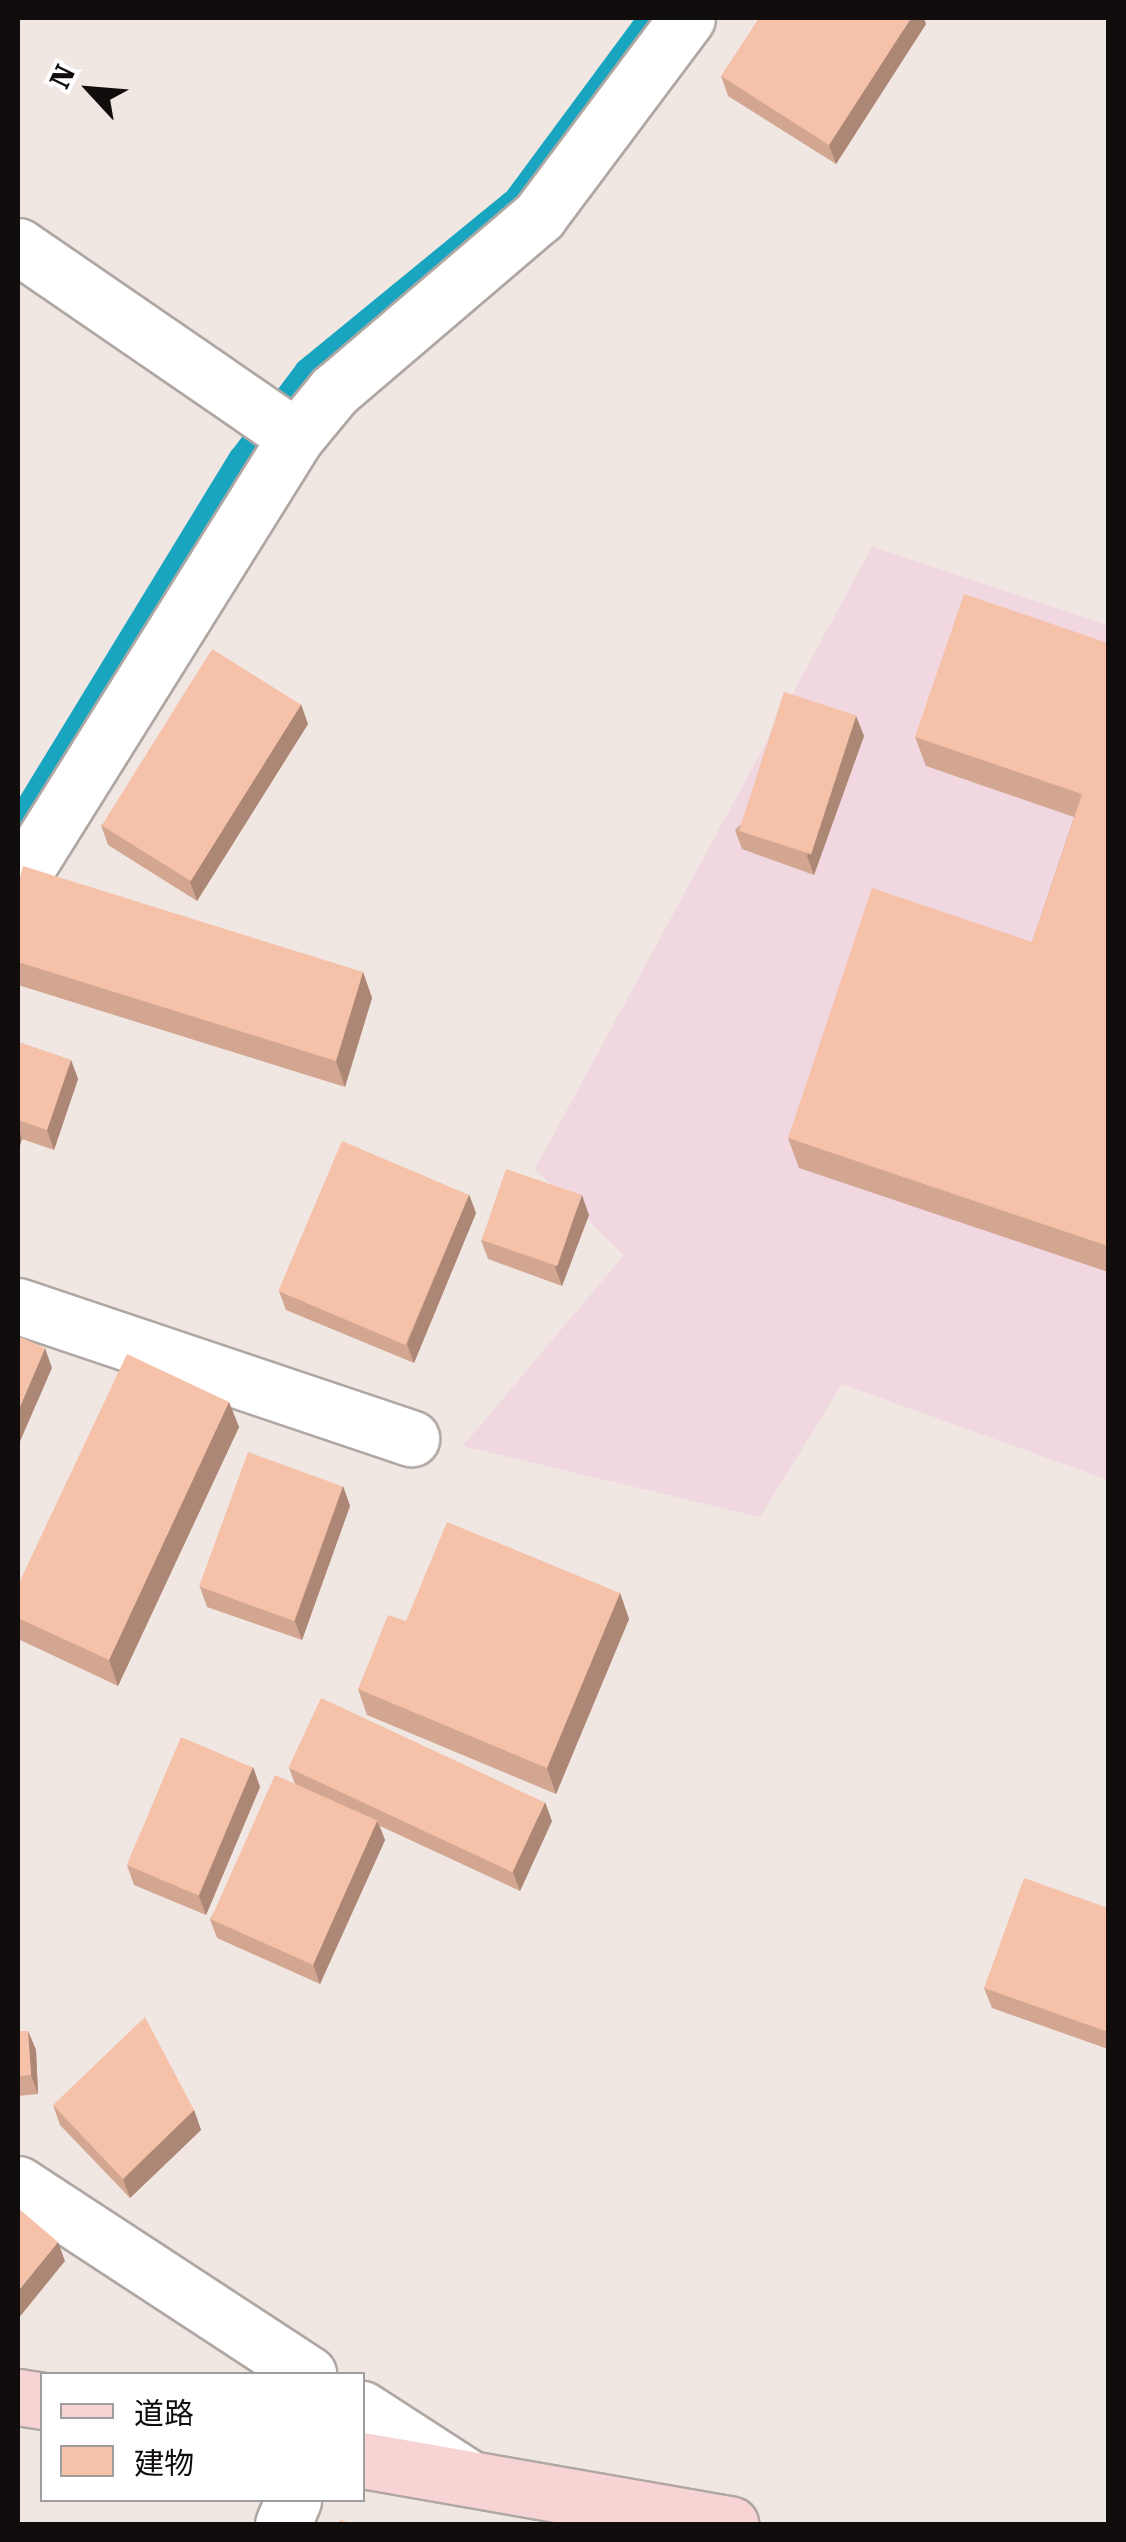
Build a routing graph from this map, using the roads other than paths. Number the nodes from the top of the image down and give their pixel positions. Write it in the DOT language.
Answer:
graph roads {
  1 [pos="687,18"];
  2 [pos="18,246"];
  3 [pos="270,421"];
  4 [pos="18,882"];
  5 [pos="18,1306"];
  6 [pos="411,1438"];
  7 [pos="18,2184"];
  8 [pos="305,2372"];
  9 [pos="365,2412"];
  10 [pos="365,2460"];
  11 [pos="467,2477"];
  12 [pos="730,2524"];
  1 -- 3 [label="street"];
  2 -- 3 [label="street"];
  3 -- 4 [label="street"];
  5 -- 6 [label="street"];
  7 -- 8 [label="street"];
  9 -- 11 [label="street"];
  10 -- 11 [label="main road"];
  11 -- 12 [label="main road"];
}
